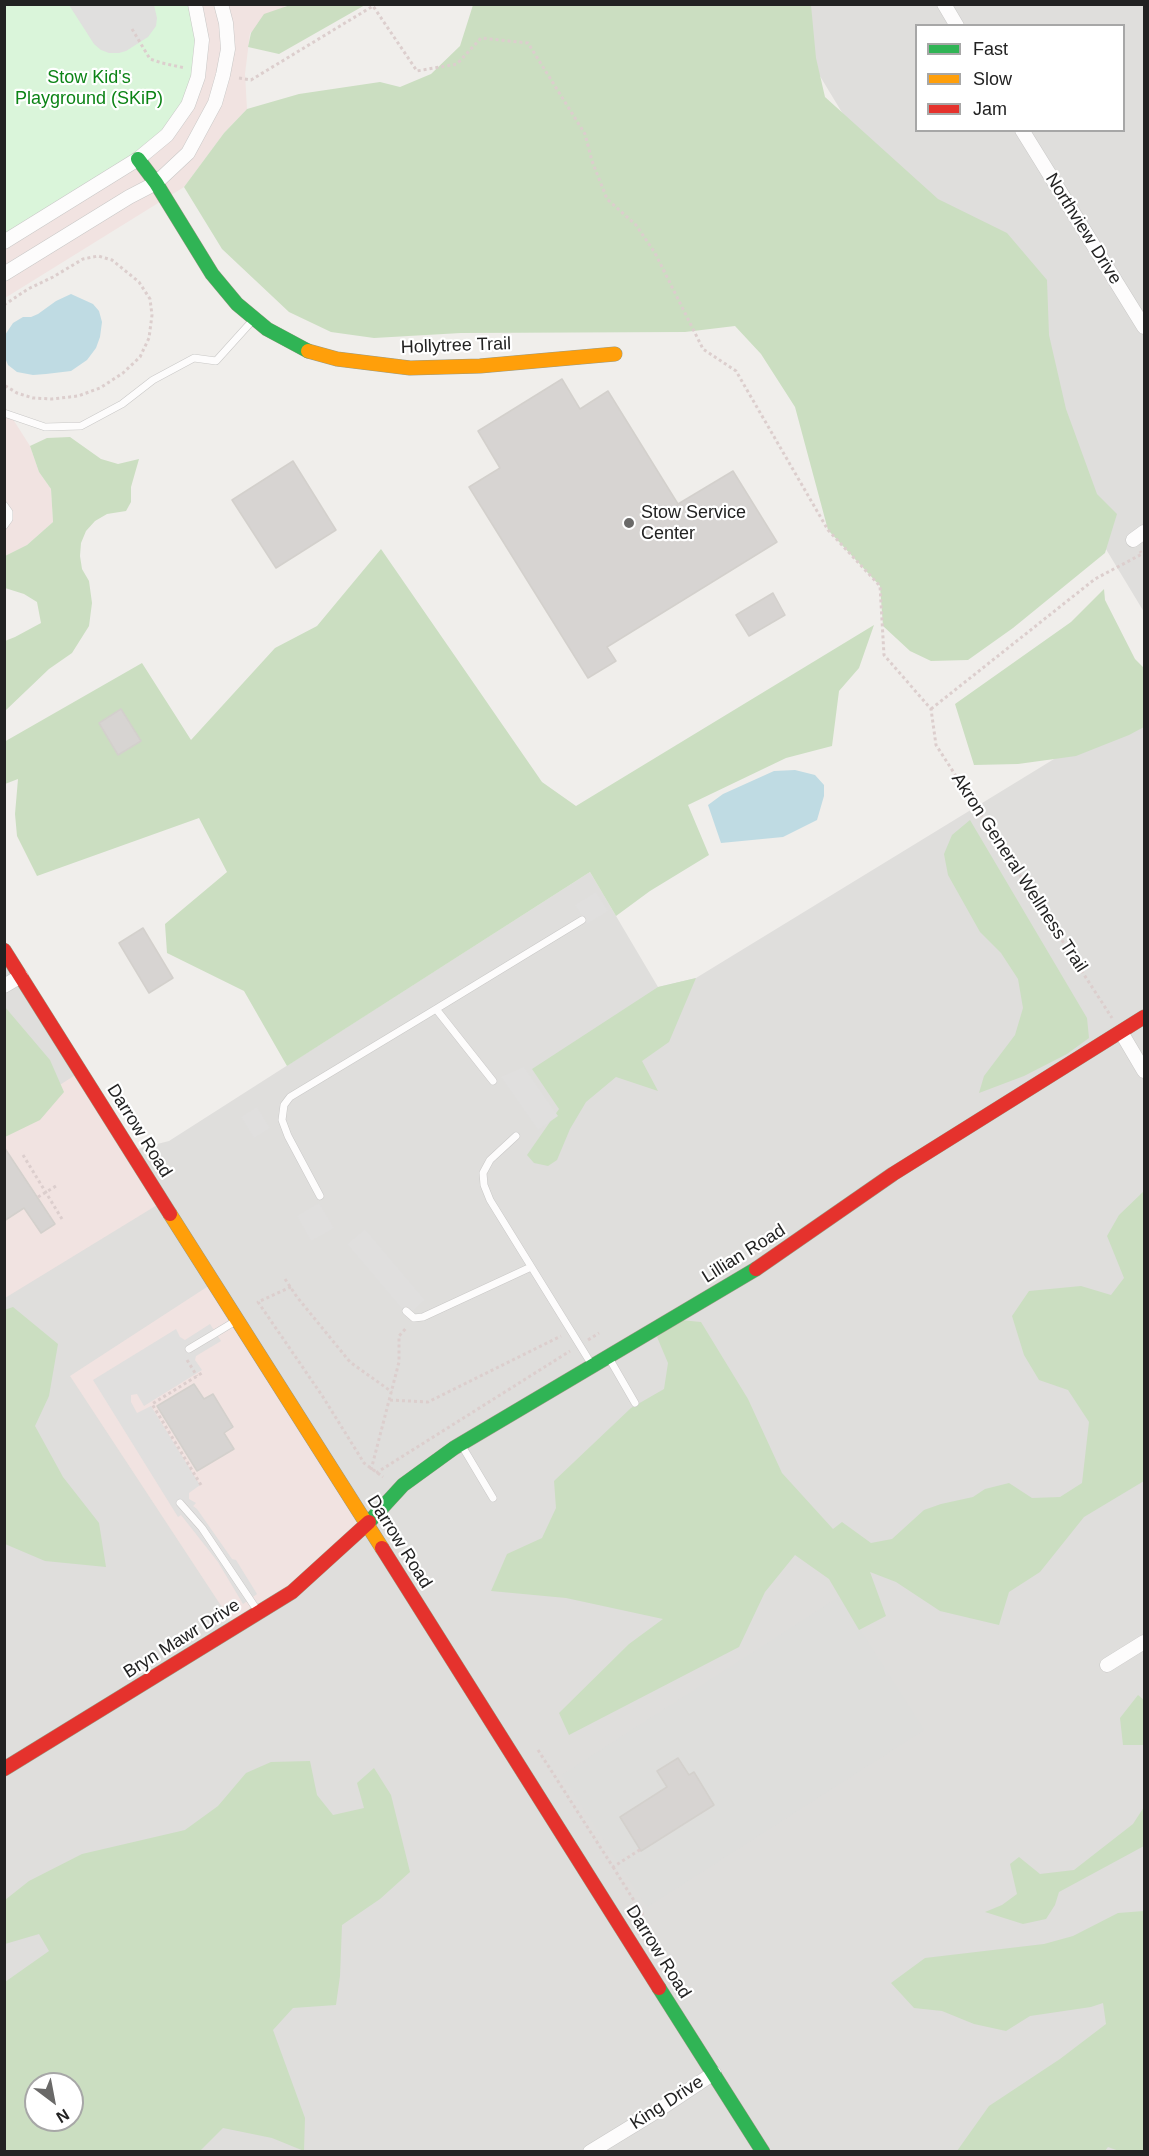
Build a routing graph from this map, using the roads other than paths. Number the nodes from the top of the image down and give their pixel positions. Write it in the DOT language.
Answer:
graph roads {
  1 [pos="195,4"];
  2 [pos="221,4"];
  3 [pos="944,4"];
  4 [pos="956,24"];
  5 [pos="1023,132"];
  6 [pos="138,159"];
  7 [pos="156,183"];
  8 [pos="4,242"];
  9 [pos="4,274"];
  10 [pos="255,319"];
  11 [pos="1144,327"];
  12 [pos="615,354"];
  13 [pos="4,413"];
  14 [pos="4,505"];
  15 [pos="4,526"];
  16 [pos="582,920"];
  17 [pos="4,950"];
  18 [pos="21,976"];
  19 [pos="4,986"];
  20 [pos="436,1009"];
  21 [pos="1144,1017"];
  22 [pos="1121,1032"];
  23 [pos="1144,1071"];
  24 [pos="493,1082"];
  25 [pos="516,1136"];
  26 [pos="320,1196"];
  27 [pos="531,1267"];
  28 [pos="406,1311"];
  29 [pos="236,1320"];
  30 [pos="186,1351"];
  31 [pos="609,1358"];
  32 [pos="594,1367"];
  33 [pos="636,1402"];
  34 [pos="461,1444"];
  35 [pos="493,1498"];
  36 [pos="180,1503"];
  37 [pos="367,1524"];
  38 [pos="259,1612"];
  39 [pos="1144,1642"];
  40 [pos="1107,1665"];
  41 [pos="4,1769"];
  42 [pos="714,2073"];
  43 [pos="590,2151"];
  44 [pos="763,2151"];
  1 -- 6 [label="street"];
  2 -- 7 [label="street"];
  3 -- 4 [label="street"];
  5 -- 11 [label="street, Northview Drive"];
  6 -- 7 [label="street, Hollytree Trail"];
  6 -- 8 [label="street"];
  7 -- 9 [label="street"];
  7 -- 10 [label="street, Hollytree Trail"];
  10 -- 12 [label="street, Hollytree Trail"];
  10 -- 13 [label="lane"];
  14 -- 15 [label="lane"];
  16 -- 20 [label="lane"];
  17 -- 18 [label="street, Darrow Road"];
  18 -- 19 [label="street"];
  18 -- 29 [label="street, Darrow Road"];
  20 -- 24 [label="lane"];
  20 -- 26 [label="lane"];
  21 -- 22 [label="street, Lillian Road"];
  22 -- 23 [label="street"];
  22 -- 31 [label="street, Lillian Road"];
  25 -- 27 [label="lane"];
  27 -- 28 [label="lane"];
  27 -- 32 [label="lane"];
  29 -- 30 [label="lane"];
  29 -- 37 [label="street, Darrow Road"];
  31 -- 32 [label="street, Lillian Road"];
  31 -- 33 [label="lane"];
  32 -- 34 [label="street, Lillian Road"];
  34 -- 35 [label="lane"];
  34 -- 37 [label="street, Lillian Road"];
  36 -- 38 [label="lane"];
  37 -- 38 [label="street, Bryn Mawr Drive"];
  37 -- 42 [label="street, Darrow Road"];
  38 -- 41 [label="street, Bryn Mawr Drive"];
  39 -- 40 [label="street"];
  42 -- 43 [label="street, King Drive"];
  42 -- 44 [label="street, Darrow Road"];
}
